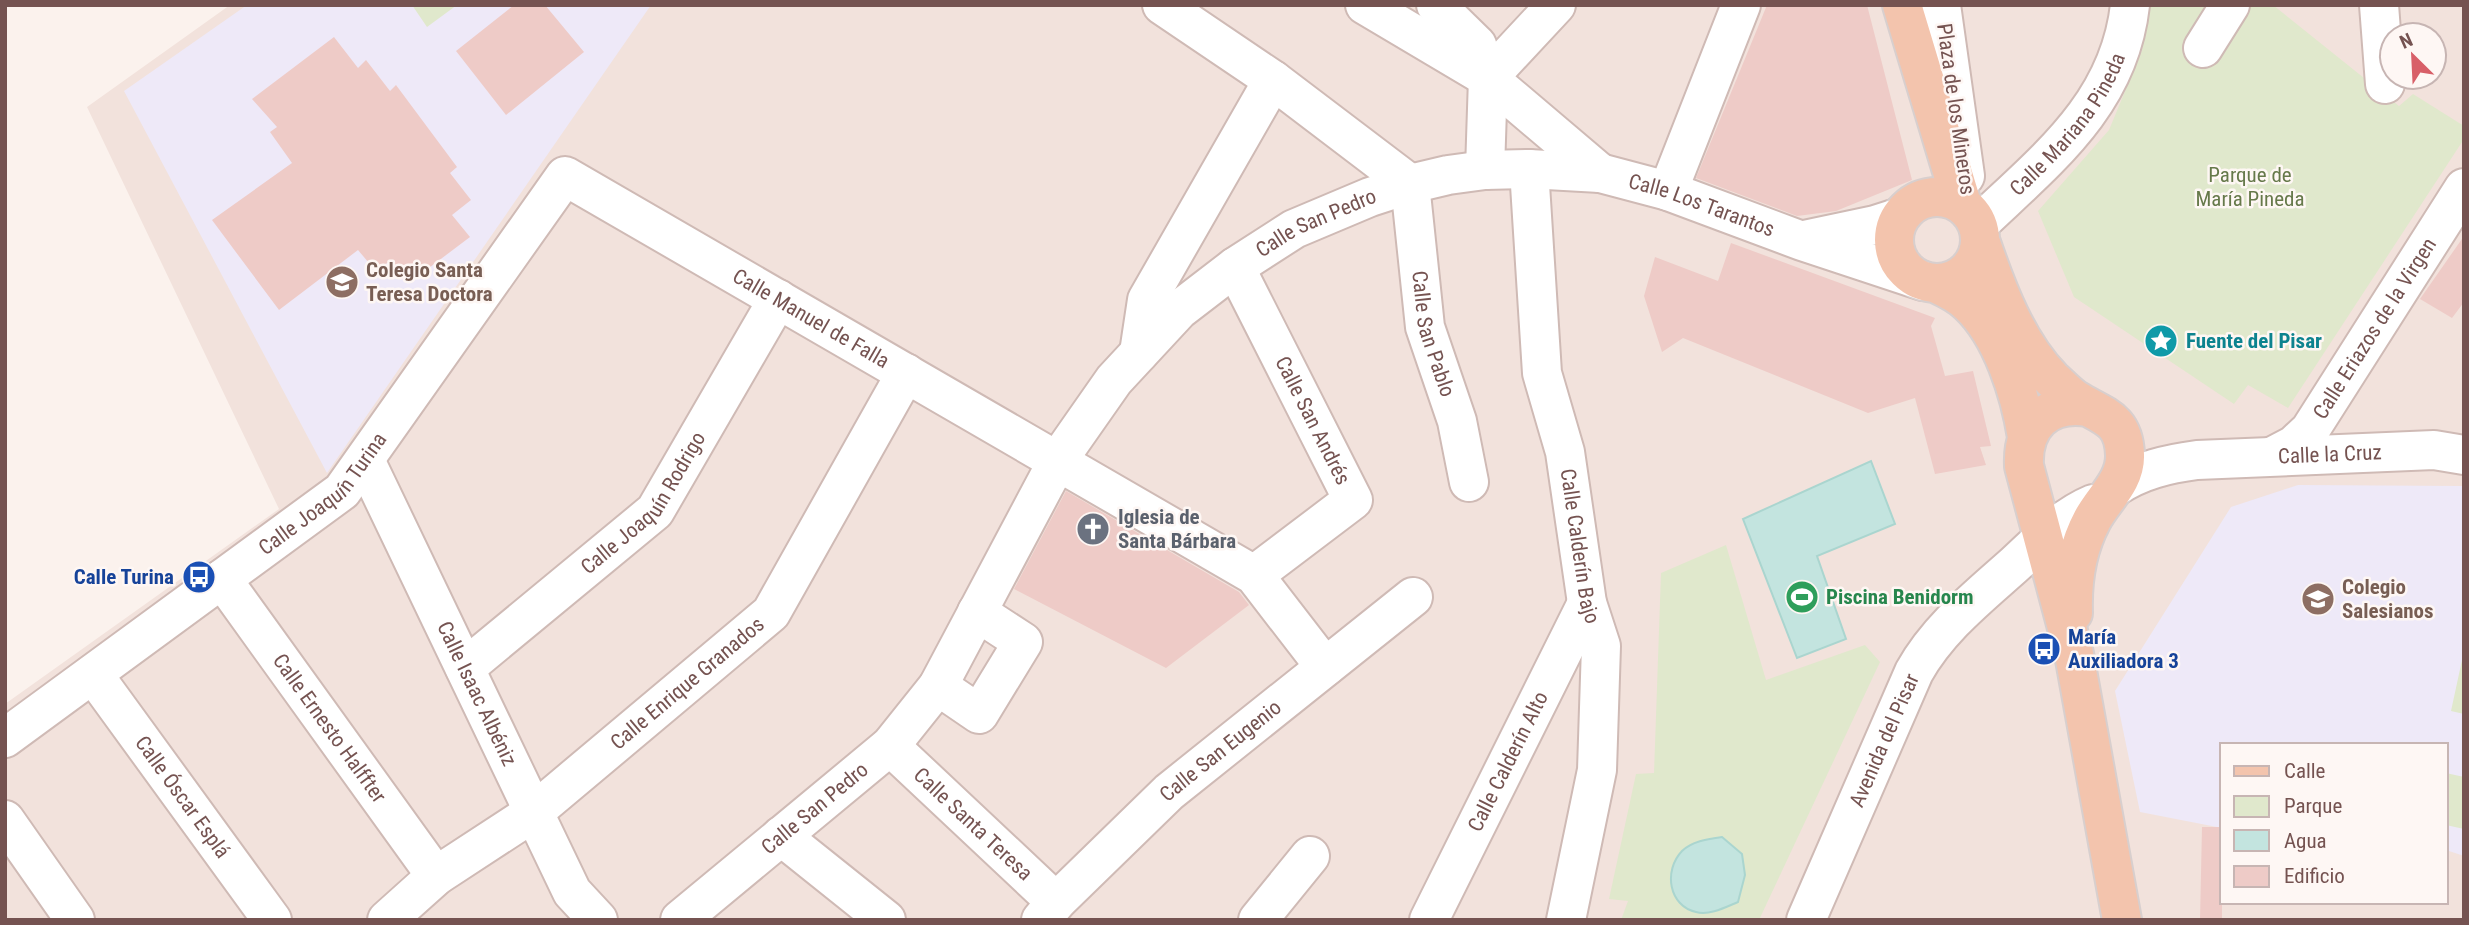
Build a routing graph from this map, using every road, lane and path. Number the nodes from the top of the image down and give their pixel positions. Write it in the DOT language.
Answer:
graph roads {
  1 [pos="1162,5"];
  2 [pos="1365,5"];
  3 [pos="1436,5"];
  4 [pos="1556,5"];
  5 [pos="1741,5"];
  6 [pos="1902,5"];
  7 [pos="1941,5"];
  8 [pos="2130,5"];
  9 [pos="2230,5"];
  10 [pos="2203,48"];
  11 [pos="1488,78"];
  12 [pos="1273,80"];
  13 [pos="1343,131"];
  14 [pos="1529,169"];
  15 [pos="1485,170"];
  16 [pos="1600,173"];
  17 [pos="565,176"];
  18 [pos="1410,184"];
  19 [pos="2464,188"];
  20 [pos="1668,191"];
  21 [pos="1320,216"];
  22 [pos="1953,217"];
  23 [pos="1802,241"];
  24 [pos="1235,267"];
  25 [pos="1930,282"];
  26 [pos="778,299"];
  27 [pos="1139,353"];
  28 [pos="906,373"];
  29 [pos="2088,407"];
  30 [pos="2120,432"];
  31 [pos="2027,437"];
  32 [pos="2464,455"];
  33 [pos="2273,456"];
  34 [pos="365,460"];
  35 [pos="1058,460"];
  36 [pos="2197,460"];
  37 [pos="2029,480"];
  38 [pos="1469,482"];
  39 [pos="2105,495"];
  40 [pos="2044,537"];
  41 [pos="1254,575"];
  42 [pos="222,579"];
  43 [pos="2055,582"];
  44 [pos="1982,594"];
  45 [pos="1413,597"];
  46 [pos="1587,603"];
  47 [pos="977,612"];
  48 [pos="2074,654"];
  49 [pos="1325,667"];
  50 [pos="465,668"];
  51 [pos="93,674"];
  52 [pos="938,686"];
  53 [pos="5,738"];
  54 [pos="891,746"];
  55 [pos="534,812"];
  56 [pos="5,820"];
  57 [pos="781,836"];
  58 [pos="1310,856"];
  59 [pos="436,876"];
  60 [pos="1048,911"];
  61 [pos="75,920"];
  62 [pos="272,920"];
  63 [pos="387,920"];
  64 [pos="598,920"];
  65 [pos="680,920"];
  66 [pos="886,920"];
  67 [pos="1258,920"];
  68 [pos="1429,920"];
  69 [pos="1566,920"];
  70 [pos="1806,920"];
  71 [pos="2122,920"];
  1 -- 12 [label="street"];
  2 -- 11 [label="street, Calle Los Tarantos"];
  3 -- 11 [label="street"];
  4 -- 11 [label="street"];
  5 -- 20 [label="street"];
  6 -- 22 [label="main road"];
  7 -- 22 [label="street, Plaza de los Mineros"];
  8 -- 22 [label="street, Calle Mariana Pineda"];
  9 -- 10 [label="street"];
  11 -- 15 [label="street"];
  11 -- 16 [label="street, Calle Los Tarantos"];
  12 -- 13 [label="street"];
  12 -- 27 [label="street"];
  13 -- 18 [label="street"];
  13 -- 21 [label="street"];
  14 -- 15 [label="street, Calle San Pedro"];
  14 -- 16 [label="street, Calle Los Tarantos"];
  14 -- 46 [label="street, Calle Calderín Bajo"];
  15 -- 18 [label="street, Calle San Pedro"];
  16 -- 20 [label="street, Calle Los Tarantos"];
  17 -- 26 [label="street, Calle Manuel de Falla"];
  17 -- 34 [label="street, Calle Joaquín Turina"];
  18 -- 21 [label="street, Calle San Pedro"];
  18 -- 38 [label="street, Calle San Pablo"];
  19 -- 33 [label="street, Calle Eriazos de la Virgen"];
  20 -- 23 [label="street, Calle Los Tarantos"];
  21 -- 24 [label="street, Calle San Pedro"];
  22 -- 23 [label="street, Calle Los Tarantos"];
  22 -- 25 [label="main road"];
  22 -- 25 [label="main road"];
  22 -- 29 [label="main road"];
  23 -- 25 [label="street, Calle Los Tarantos"];
  24 -- 27 [label="street, Calle San Pedro"];
  24 -- 41 [label="street, Calle San Andrés"];
  25 -- 31 [label="main road"];
  26 -- 28 [label="street, Calle Manuel de Falla"];
  26 -- 50 [label="street, Calle Joaquín Rodrigo"];
  27 -- 35 [label="street, Calle San Pedro"];
  28 -- 35 [label="street, Calle Manuel de Falla"];
  28 -- 55 [label="street, Calle Enrique Granados"];
  29 -- 30 [label="main road"];
  29 -- 31 [label="main road"];
  30 -- 36 [label="street, Calle la Cruz"];
  30 -- 39 [label="main road"];
  31 -- 37 [label="main road"];
  32 -- 33 [label="street, Calle la Cruz"];
  33 -- 36 [label="street, Calle la Cruz"];
  34 -- 42 [label="street, Calle Joaquín Turina"];
  34 -- 50 [label="street, Calle Isaac Albéniz"];
  35 -- 41 [label="street, Calle Manuel de Falla"];
  35 -- 47 [label="street, Calle San Pedro"];
  36 -- 39 [label="street, Calle la Cruz"];
  37 -- 39 [label="main road"];
  37 -- 40 [label="main road"];
  37 -- 44 [label="street, Avenida del Pisar"];
  39 -- 40 [label="street, Avenida del Pisar"];
  39 -- 48 [label="main road"];
  40 -- 43 [label="main road"];
  40 -- 44 [label="street, Avenida del Pisar"];
  41 -- 49 [label="street"];
  42 -- 51 [label="street, Calle Joaquín Turina"];
  42 -- 59 [label="street, Calle Ernesto Halffter"];
  43 -- 44 [label="street, Avenida del Pisar"];
  43 -- 48 [label="main road"];
  44 -- 70 [label="street, Avenida del Pisar"];
  45 -- 49 [label="street, Calle San Eugenio"];
  46 -- 68 [label="street, Calle Calderín Alto"];
  46 -- 69 [label="street, Calle Calderín Bajo"];
  47 -- 52 [label="street, Calle San Pedro"];
  47 -- 52 [label="street"];
  48 -- 71 [label="main road"];
  49 -- 60 [label="street, Calle San Eugenio"];
  50 -- 55 [label="street, Calle Isaac Albéniz"];
  51 -- 53 [label="street, Calle Joaquín Turina"];
  51 -- 62 [label="street, Calle Óscar Esplá"];
  52 -- 54 [label="street, Calle San Pedro"];
  54 -- 57 [label="street, Calle San Pedro"];
  54 -- 60 [label="street, Calle Santa Teresa"];
  55 -- 59 [label="street, Calle Enrique Granados"];
  55 -- 64 [label="street, Calle Isaac Albéniz"];
  56 -- 61 [label="street"];
  57 -- 65 [label="street, Calle San Pedro"];
  57 -- 66 [label="street"];
  58 -- 67 [label="street"];
  59 -- 63 [label="street, Calle Enrique Granados"];
}
